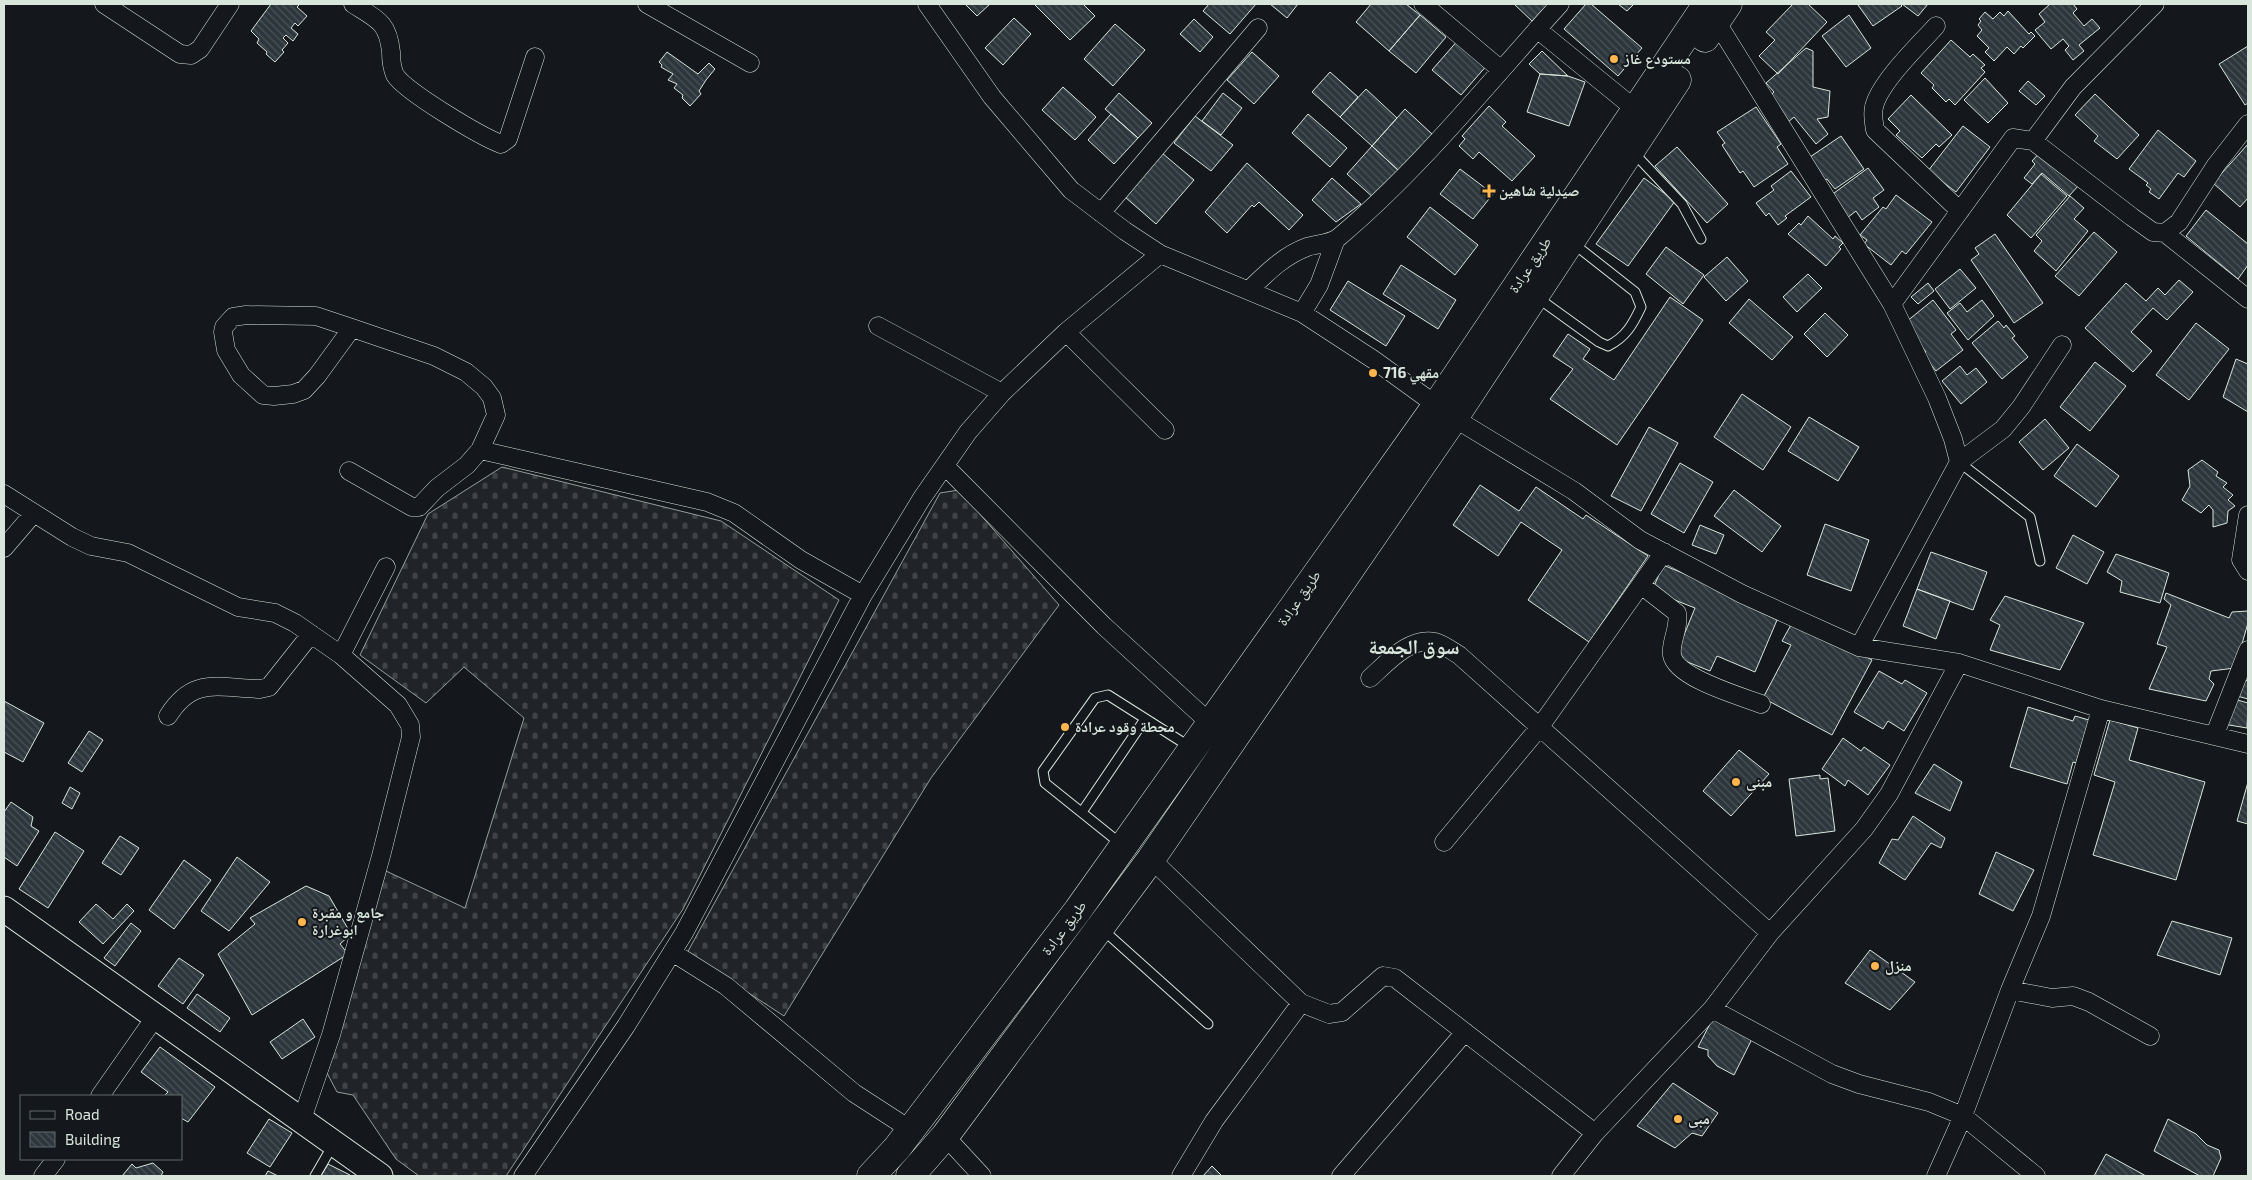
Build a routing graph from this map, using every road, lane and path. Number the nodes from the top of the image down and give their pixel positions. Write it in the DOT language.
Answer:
graph roads {
  1 [pos="104,4"];
  2 [pos="230,4"];
  3 [pos="353,4"];
  4 [pos="647,4"];
  5 [pos="927,4"];
  6 [pos="1423,4"];
  7 [pos="1560,4"];
  8 [pos="2155,4"];
  9 [pos="1717,10"];
  10 [pos="1936,26"];
  11 [pos="1258,28"];
  12 [pos="1537,29"];
  13 [pos="536,57"];
  14 [pos="750,63"];
  15 [pos="1500,69"];
  16 [pos="1635,109"];
  17 [pos="2248,124"];
  18 [pos="2033,140"];
  19 [pos="1631,150"];
  20 [pos="1960,211"];
  21 [pos="1101,212"];
  22 [pos="2165,233"];
  23 [pos="1336,239"];
  24 [pos="1701,239"];
  25 [pos="1571,242"];
  26 [pos="1160,254"];
  27 [pos="1249,290"];
  28 [pos="1535,296"];
  29 [pos="2248,299"];
  30 [pos="1892,304"];
  31 [pos="1302,313"];
  32 [pos="878,326"];
  33 [pos="352,328"];
  34 [pos="1066,332"];
  35 [pos="2062,346"];
  36 [pos="1002,394"];
  37 [pos="1445,412"];
  38 [pos="1165,430"];
  39 [pos="480,450"];
  40 [pos="1959,462"];
  41 [pos="944,466"];
  42 [pos="349,471"];
  43 [pos="4,494"];
  44 [pos="34,513"];
  45 [pos="2248,515"];
  46 [pos="4,548"];
  47 [pos="1664,552"];
  48 [pos="2040,561"];
  49 [pos="386,567"];
  50 [pos="2248,571"];
  51 [pos="1641,585"];
  52 [pos="863,595"];
  53 [pos="311,634"];
  54 [pos="1859,647"];
  55 [pos="2248,650"];
  56 [pos="341,655"];
  57 [pos="1959,664"];
  58 [pos="1370,678"];
  59 [pos="1761,704"];
  60 [pos="2101,708"];
  61 [pos="168,716"];
  62 [pos="1145,719"];
  63 [pos="1210,723"];
  64 [pos="1539,728"];
  65 [pos="2215,734"];
  66 [pos="2248,744"];
  67 [pos="1192,749"];
  68 [pos="1082,812"];
  69 [pos="1444,842"];
  70 [pos="1123,846"];
  71 [pos="1151,859"];
  72 [pos="4,909"];
  73 [pos="1101,928"];
  74 [pos="1770,933"];
  75 [pos="672,952"];
  76 [pos="2010,990"];
  77 [pos="1301,1003"];
  78 [pos="1712,1009"];
  79 [pos="156,1016"];
  80 [pos="1208,1024"];
  81 [pos="1465,1032"];
  82 [pos="2150,1036"];
  83 [pos="101,1095"];
  84 [pos="1963,1116"];
  85 [pos="302,1119"];
  86 [pos="911,1130"];
  87 [pos="1595,1133"];
  88 [pos="945,1136"];
  89 [pos="334,1143"];
  90 [pos="55,1160"];
  91 [pos="43,1176"];
  92 [pos="315,1176"];
  93 [pos="380,1176"];
  94 [pos="523,1176"];
  95 [pos="871,1176"];
  96 [pos="910,1176"];
  97 [pos="982,1176"];
  98 [pos="1181,1176"];
  99 [pos="1341,1176"];
  100 [pos="1562,1176"];
  101 [pos="1936,1176"];
  102 [pos="2036,1176"];
  1 -- 2 [label="street"];
  3 -- 13 [label="street"];
  4 -- 14 [label="street"];
  5 -- 21 [label="street"];
  6 -- 15 [label="street"];
  7 -- 12 [label="street"];
  8 -- 18 [label="street"];
  9 -- 16 [label="main road, طريق عرادة"];
  9 -- 19 [label="main road, طريق عرادة"];
  9 -- 30 [label="street"];
  10 -- 20 [label="street"];
  11 -- 21 [label="street"];
  12 -- 15 [label="street"];
  12 -- 16 [label="street"];
  15 -- 23 [label="street"];
  16 -- 37 [label="main road, طريق عرادة"];
  17 -- 22 [label="street"];
  18 -- 20 [label="street"];
  18 -- 22 [label="street"];
  19 -- 24 [label="lane"];
  19 -- 25 [label="main road, طريق عرادة"];
  20 -- 30 [label="street"];
  21 -- 26 [label="street"];
  22 -- 29 [label="street"];
  23 -- 27 [label="street"];
  23 -- 31 [label="street"];
  25 -- 28 [label="main road, طريق عرادة"];
  25 -- 28 [label="lane"];
  26 -- 27 [label="street"];
  26 -- 34 [label="street"];
  27 -- 31 [label="street"];
  28 -- 37 [label="main road, طريق عرادة"];
  30 -- 40 [label="street"];
  31 -- 37 [label="street"];
  32 -- 36 [label="street"];
  33 -- 33 [label="street"];
  33 -- 39 [label="street"];
  34 -- 36 [label="street"];
  34 -- 38 [label="street"];
  35 -- 40 [label="street"];
  36 -- 41 [label="street"];
  37 -- 47 [label="street"];
  37 -- 63 [label="main road, طريق عرادة"];
  37 -- 71 [label="main road, طريق عرادة"];
  39 -- 42 [label="street"];
  39 -- 52 [label="street"];
  40 -- 48 [label="lane"];
  40 -- 54 [label="street"];
  41 -- 52 [label="street"];
  41 -- 63 [label="street"];
  43 -- 44 [label="street"];
  44 -- 46 [label="street"];
  44 -- 53 [label="street"];
  45 -- 50 [label="street"];
  47 -- 51 [label="street"];
  47 -- 54 [label="street"];
  49 -- 56 [label="street"];
  51 -- 59 [label="street"];
  51 -- 64 [label="street"];
  52 -- 75 [label="street"];
  53 -- 56 [label="street"];
  53 -- 61 [label="street"];
  54 -- 57 [label="street"];
  55 -- 65 [label="street"];
  56 -- 85 [label="street"];
  57 -- 60 [label="street"];
  57 -- 74 [label="street"];
  58 -- 64 [label="street"];
  60 -- 65 [label="street"];
  60 -- 76 [label="street"];
  62 -- 67 [label="lane"];
  62 -- 68 [label="lane"];
  62 -- 68 [label="lane"];
  63 -- 67 [label="main road, طريق عرادة"];
  64 -- 69 [label="street"];
  64 -- 74 [label="street"];
  65 -- 66 [label="street"];
  67 -- 70 [label="main road, طريق عرادة"];
  68 -- 70 [label="lane"];
  70 -- 86 [label="main road, طريق عرادة"];
  71 -- 73 [label="main road, طريق عرادة"];
  71 -- 77 [label="street"];
  72 -- 79 [label="street"];
  73 -- 80 [label="lane"];
  73 -- 88 [label="main road, طريق عرادة"];
  74 -- 78 [label="street"];
  75 -- 86 [label="street"];
  75 -- 94 [label="street"];
  76 -- 82 [label="street"];
  76 -- 84 [label="street"];
  77 -- 81 [label="street"];
  77 -- 98 [label="street"];
  78 -- 84 [label="street"];
  78 -- 87 [label="street"];
  79 -- 83 [label="street"];
  79 -- 85 [label="street"];
  81 -- 87 [label="street"];
  81 -- 99 [label="street"];
  84 -- 101 [label="street"];
  84 -- 102 [label="street"];
  85 -- 89 [label="street"];
  86 -- 95 [label="main road, طريق عرادة"];
  87 -- 100 [label="street"];
  88 -- 96 [label="main road, طريق عرادة"];
  88 -- 97 [label="street"];
  89 -- 92 [label="lane"];
  89 -- 93 [label="street"];
  90 -- 91 [label="street"];
}
